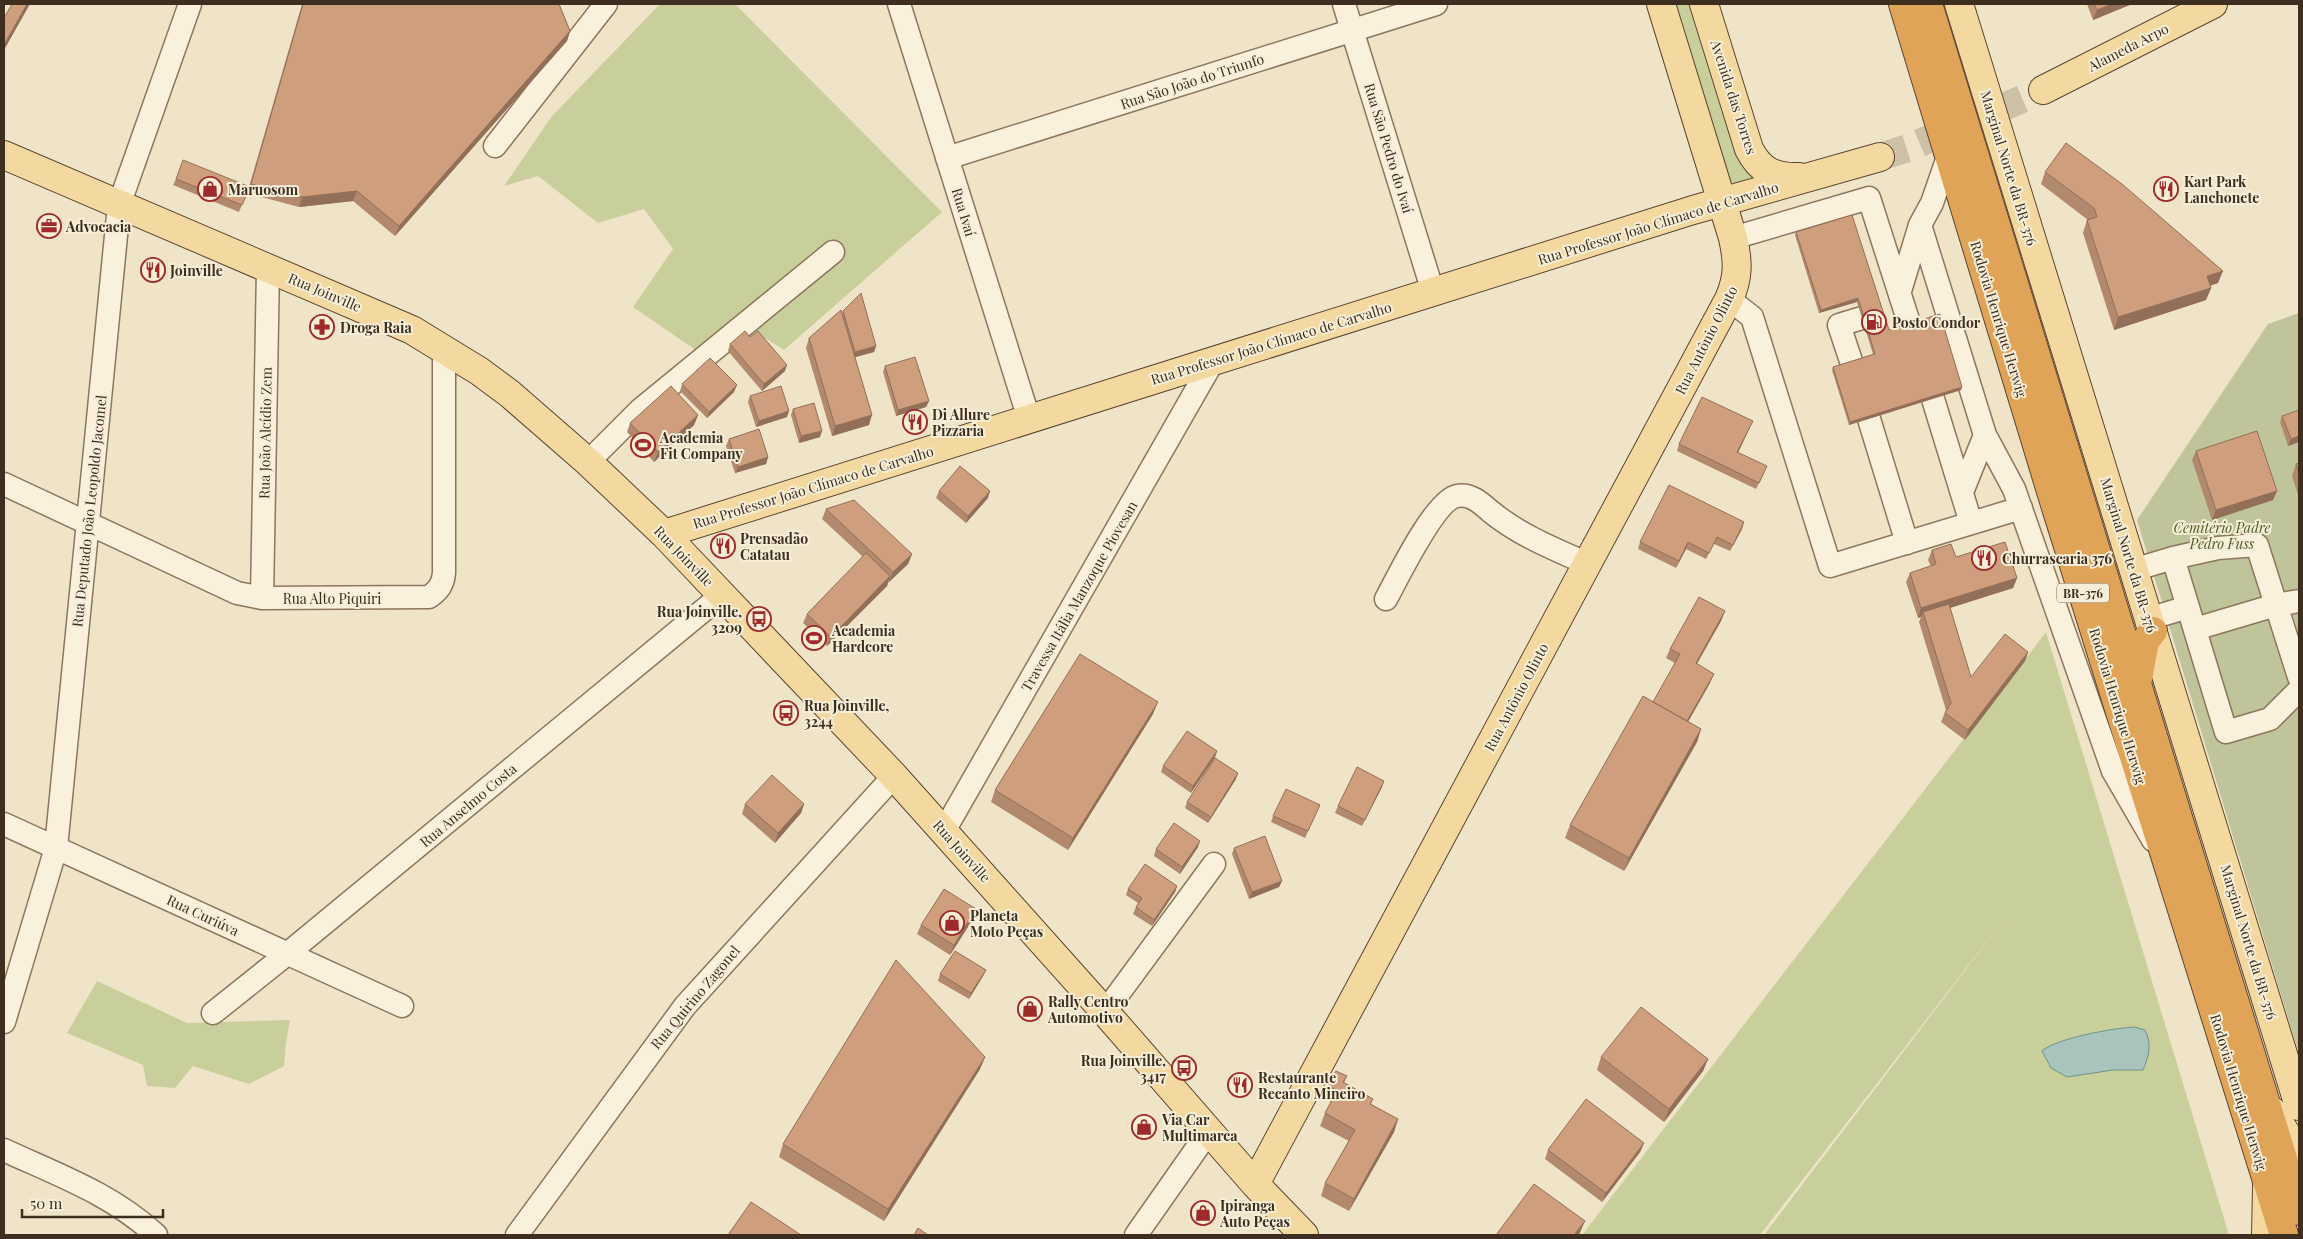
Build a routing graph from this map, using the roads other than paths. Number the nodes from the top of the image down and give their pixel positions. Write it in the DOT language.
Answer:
graph roads {
  1 [pos="190,4"];
  2 [pos="606,4"];
  3 [pos="899,4"];
  4 [pos="1344,4"];
  5 [pos="1436,4"];
  6 [pos="1661,4"];
  7 [pos="1704,4"];
  8 [pos="1903,4"];
  9 [pos="1928,4"];
  10 [pos="1959,4"];
  11 [pos="2213,4"];
  12 [pos="1352,30"];
  13 [pos="2042,90"];
  14 [pos="495,146"];
  15 [pos="1950,154"];
  16 [pos="4,155"];
  17 [pos="1880,157"];
  18 [pos="947,158"];
  19 [pos="1811,177"];
  20 [pos="1722,202"];
  21 [pos="119,205"];
  22 [pos="1920,225"];
  23 [pos="1733,238"];
  24 [pos="833,252"];
  25 [pos="268,268"];
  26 [pos="1433,292"];
  27 [pos="1902,298"];
  28 [pos="1730,300"];
  29 [pos="1910,326"];
  30 [pos="444,348"];
  31 [pos="1213,362"];
  32 [pos="1852,364"];
  33 [pos="1933,399"];
  34 [pos="1029,419"];
  35 [pos="1869,419"];
  36 [pos="1985,435"];
  37 [pos="588,462"];
  38 [pos="4,484"];
  39 [pos="1962,492"];
  40 [pos="2021,508"];
  41 [pos="1971,523"];
  42 [pos="88,524"];
  43 [pos="664,534"];
  44 [pos="1907,543"];
  45 [pos="2180,556"];
  46 [pos="1588,564"];
  47 [pos="2133,570"];
  48 [pos="722,596"];
  49 [pos="262,598"];
  50 [pos="1386,599"];
  51 [pos="2299,601"];
  52 [pos="2276,605"];
  53 [pos="2188,607"];
  54 [pos="2151,625"];
  55 [pos="2195,629"];
  56 [pos="2299,678"];
  57 [pos="2137,685"];
  58 [pos="2299,690"];
  59 [pos="894,776"];
  60 [pos="4,824"];
  61 [pos="944,831"];
  62 [pos="56,848"];
  63 [pos="1214,864"];
  64 [pos="2169,868"];
  65 [pos="287,954"];
  66 [pos="402,1006"];
  67 [pos="1105,1012"];
  68 [pos="213,1013"];
  69 [pos="4,1022"];
  70 [pos="2264,1099"];
  71 [pos="2299,1106"];
  72 [pos="1209,1131"];
  73 [pos="4,1150"];
  74 [pos="2299,1154"];
  75 [pos="2267,1181"];
  76 [pos="1256,1184"];
  77 [pos="2299,1211"];
  78 [pos="156,1235"];
  79 [pos="517,1235"];
  80 [pos="1136,1235"];
  81 [pos="1304,1235"];
  82 [pos="2266,1235"];
  83 [pos="2284,1235"];
  1 -- 21 [label="street, Rua Deputado João Leopoldo Jacomel"];
  2 -- 14 [label="street"];
  3 -- 18 [label="street, Rua Ivaí"];
  4 -- 12 [label="street, Rua São Pedro do Ivaí"];
  5 -- 12 [label="street, Rua São João do Triunfo"];
  6 -- 20 [label="main road"];
  7 -- 19 [label="main road, Avenida das Torres"];
  8 -- 15 [label="highway, Rodovia Henrique Herwig / BR-376"];
  9 -- 57 [label="highway, Rodovia Henrique Herwig / BR-376"];
  10 -- 47 [label="main road, Marginal Norte da BR-376"];
  11 -- 13 [label="main road, Alameda Arpo"];
  12 -- 18 [label="street, Rua São João do Triunfo"];
  12 -- 26 [label="street, Rua São Pedro do Ivaí"];
  15 -- 22 [label="street"];
  15 -- 64 [label="highway, Rodovia Henrique Herwig / BR-376"];
  16 -- 21 [label="main road, Rua Joinville"];
  17 -- 19 [label="main road, Rua Professor João Clímaco de Carvalho"];
  18 -- 34 [label="street, Rua Ivaí"];
  19 -- 20 [label="main road, Rua Professor João Clímaco de Carvalho"];
  20 -- 23 [label="main road, Rua Antônio Olinto"];
  20 -- 26 [label="main road, Rua Professor João Clímaco de Carvalho"];
  21 -- 25 [label="main road, Rua Joinville"];
  21 -- 42 [label="street, Rua Deputado João Leopoldo Jacomel"];
  22 -- 27 [label="street"];
  22 -- 36 [label="street"];
  23 -- 27 [label="street"];
  23 -- 28 [label="main road, Rua Antônio Olinto"];
  24 -- 37 [label="street"];
  25 -- 30 [label="main road, Rua Joinville"];
  25 -- 49 [label="street, Rua João Alcídio Zem"];
  26 -- 31 [label="main road, Rua Professor João Clímaco de Carvalho"];
  27 -- 29 [label="street"];
  27 -- 32 [label="street"];
  28 -- 44 [label="street"];
  28 -- 46 [label="main road, Rua Antônio Olinto"];
  30 -- 37 [label="main road, Rua Joinville"];
  30 -- 49 [label="street, Rua Alto Piquiri"];
  31 -- 34 [label="main road, Rua Professor João Clímaco de Carvalho"];
  31 -- 61 [label="street, Travessa Itália Manzoque Piovesan"];
  33 -- 39 [label="street"];
  34 -- 43 [label="main road, Rua Professor João Clímaco de Carvalho"];
  35 -- 44 [label="street"];
  36 -- 39 [label="street"];
  36 -- 40 [label="street"];
  37 -- 43 [label="main road, Rua Joinville"];
  38 -- 42 [label="street, Rua Alto Piquiri"];
  39 -- 41 [label="street"];
  40 -- 41 [label="street"];
  40 -- 64 [label="street"];
  41 -- 44 [label="street"];
  42 -- 49 [label="street, Rua Alto Piquiri"];
  42 -- 62 [label="street, Rua Deputado João Leopoldo Jacomel"];
  43 -- 48 [label="main road, Rua Joinville"];
  45 -- 47 [label="street"];
  45 -- 52 [label="street"];
  45 -- 53 [label="street"];
  46 -- 50 [label="street"];
  46 -- 76 [label="main road, Rua Antônio Olinto"];
  47 -- 54 [label="main road, Marginal Norte da BR-376"];
  48 -- 59 [label="main road, Rua Joinville"];
  48 -- 65 [label="street, Rua Anselmo Costa"];
  51 -- 52 [label="street"];
  52 -- 55 [label="street"];
  52 -- 56 [label="street"];
  53 -- 54 [label="street"];
  53 -- 55 [label="street"];
  54 -- 57 [label="highway"];
  54 -- 71 [label="main road, Marginal Norte da BR-376"];
  55 -- 58 [label="street"];
  57 -- 70 [label="highway, Rodovia Henrique Herwig / BR-376"];
  59 -- 61 [label="main road, Rua Joinville"];
  59 -- 79 [label="street, Rua Quirino Zagonel"];
  60 -- 62 [label="street, Rua Curiúva"];
  61 -- 67 [label="main road, Rua Joinville"];
  62 -- 65 [label="street, Rua Curiúva"];
  62 -- 69 [label="street, Rua Deputado João Leopoldo Jacomel"];
  63 -- 67 [label="street"];
  64 -- 75 [label="highway, Rodovia Henrique Herwig / BR-376"];
  65 -- 66 [label="street, Rua Curiúva"];
  65 -- 68 [label="street, Rua Anselmo Costa"];
  67 -- 72 [label="main road, Rua Joinville"];
  70 -- 74 [label="main road, BR-376"];
  70 -- 77 [label="highway, Rodovia Henrique Herwig / BR-376"];
  72 -- 76 [label="main road, Rua Joinville"];
  72 -- 80 [label="street"];
  73 -- 78 [label="street"];
  75 -- 82 [label="main road, BR-376"];
  75 -- 83 [label="highway, Rodovia Henrique Herwig / BR-376"];
  76 -- 81 [label="main road, Rua Joinville"];
}
